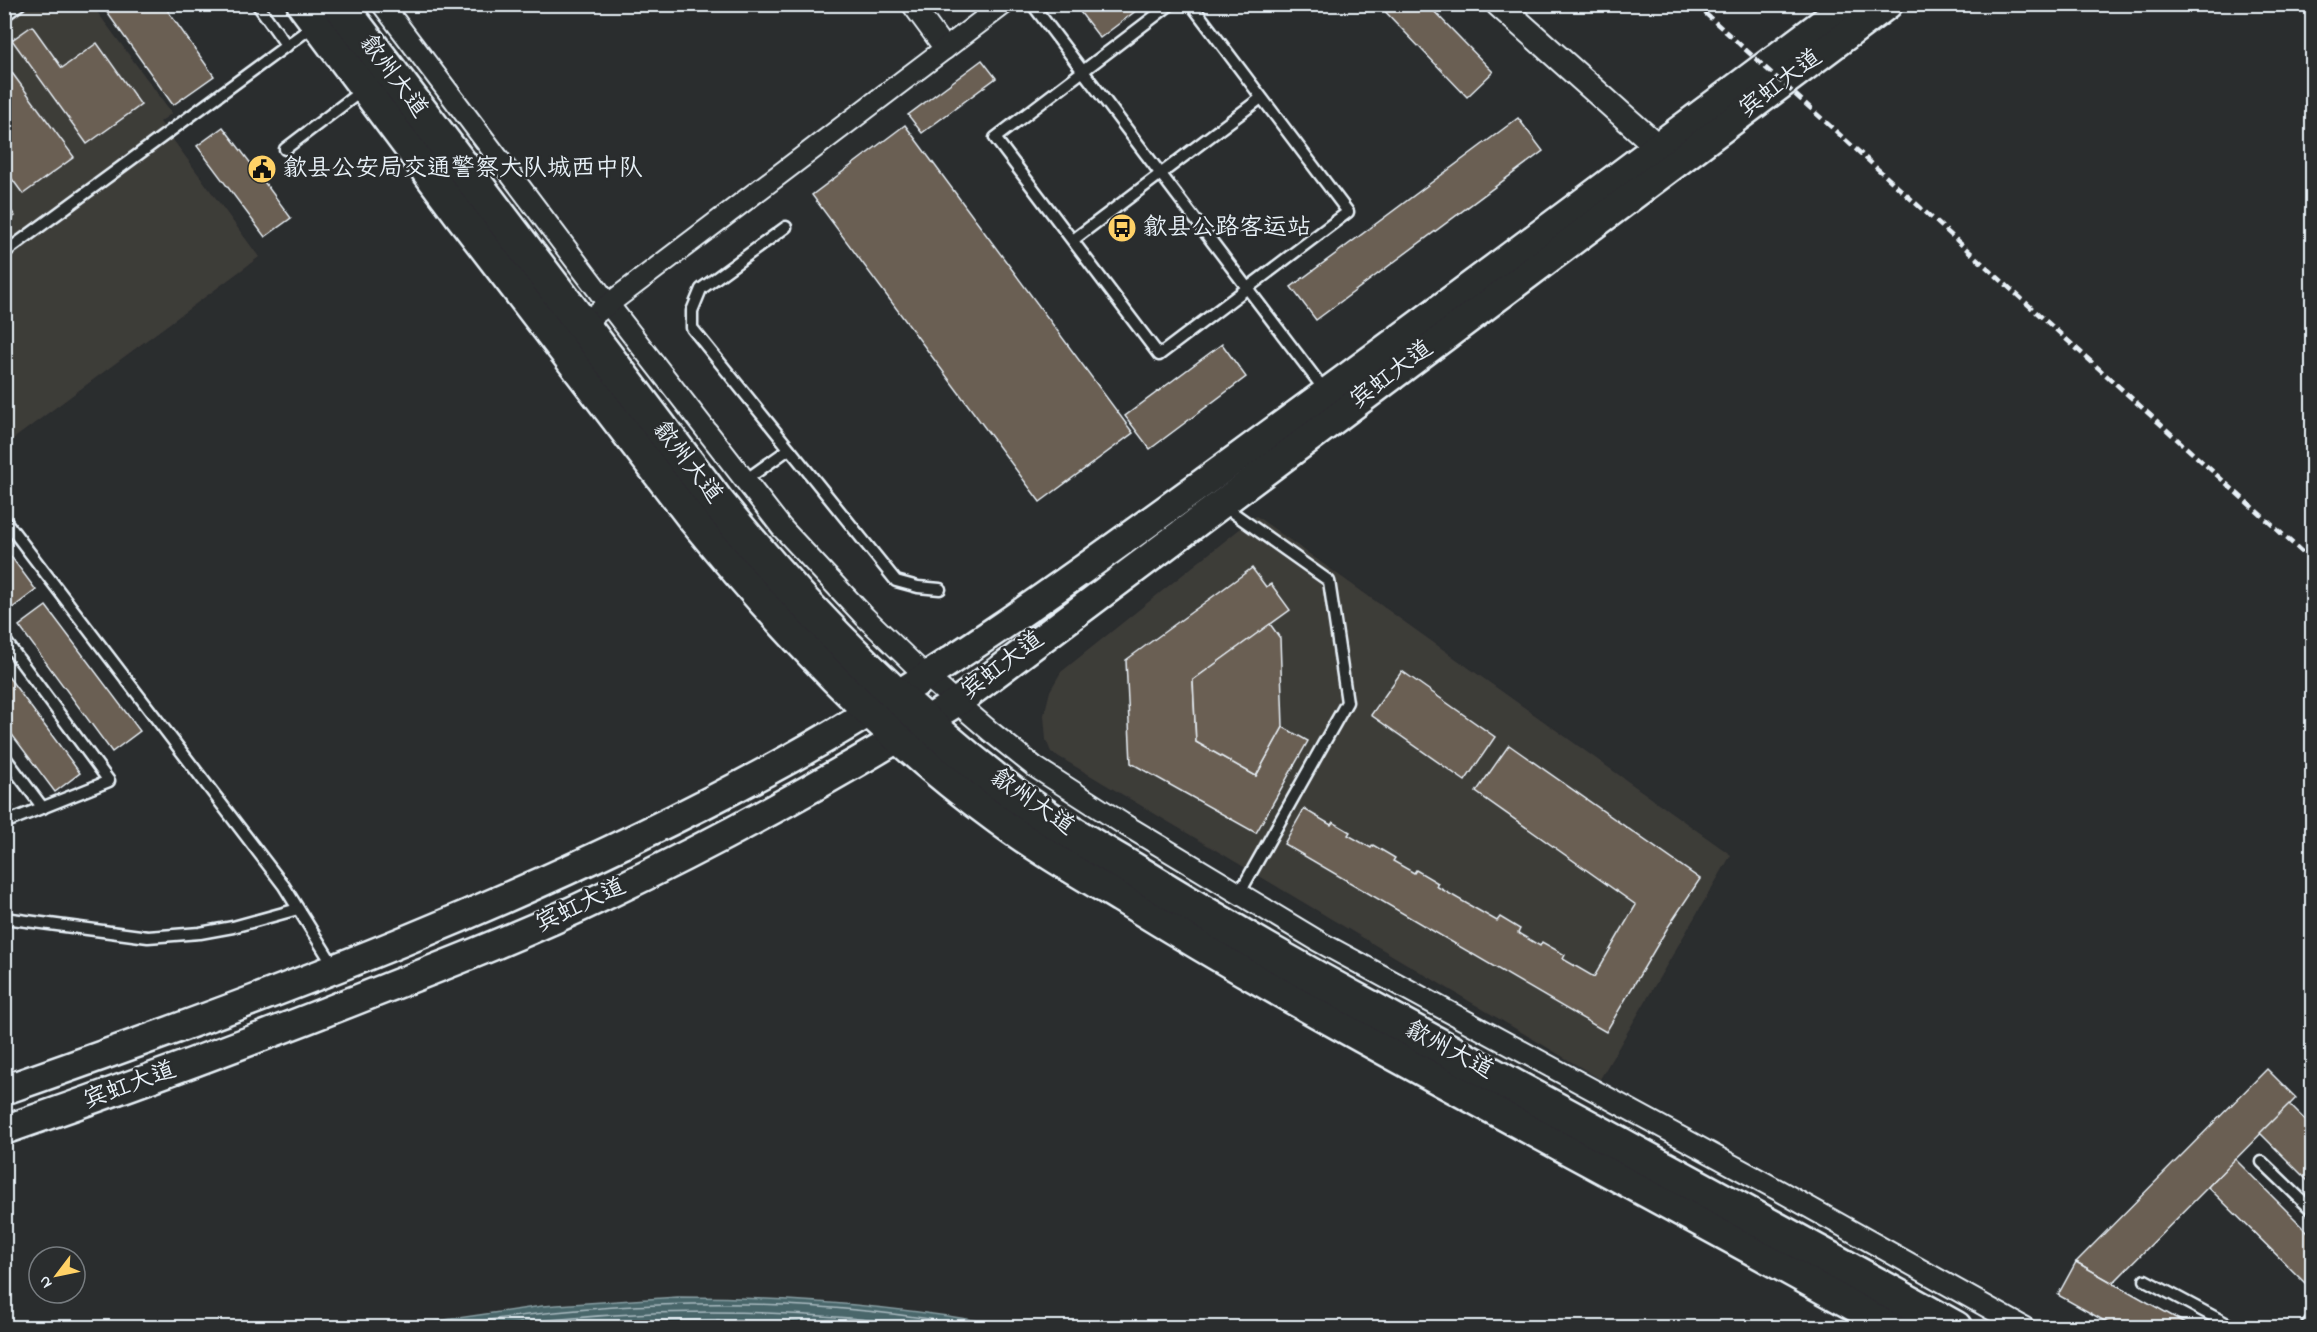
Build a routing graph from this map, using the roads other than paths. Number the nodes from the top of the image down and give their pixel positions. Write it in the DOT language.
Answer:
graph roads {
  1 [pos="20,4"];
  2 [pos="257,4"];
  3 [pos="382,4"];
  4 [pos="912,4"];
  5 [pos="1004,4"];
  6 [pos="1032,4"];
  7 [pos="1171,4"];
  8 [pos="1191,4"];
  9 [pos="1498,4"];
  10 [pos="1848,4"];
  11 [pos="1888,4"];
  12 [pos="320,11"];
  13 [pos="4,16"];
  14 [pos="287,46"];
  15 [pos="945,49"];
  16 [pos="1083,71"];
  17 [pos="366,88"];
  18 [pos="1261,98"];
  19 [pos="285,149"];
  20 [pos="1666,156"];
  21 [pos="1160,174"];
  22 [pos="786,227"];
  23 [pos="1073,240"];
  24 [pos="4,253"];
  25 [pos="1247,288"];
  26 [pos="609,305"];
  27 [pos="581,325"];
  28 [pos="1326,393"];
  29 [pos="789,449"];
  30 [pos="744,481"];
  31 [pos="1220,504"];
  32 [pos="4,519"];
  33 [pos="940,589"];
  34 [pos="4,639"];
  35 [pos="927,677"];
  36 [pos="956,702"];
  37 [pos="884,703"];
  38 [pos="913,729"];
  39 [pos="4,756"];
  40 [pos="43,808"];
  41 [pos="4,823"];
  42 [pos="1239,894"];
  43 [pos="298,909"];
  44 [pos="4,918"];
  45 [pos="335,968"];
  46 [pos="4,1090"];
  47 [pos="4,1130"];
  48 [pos="2262,1162"];
  49 [pos="2313,1210"];
  50 [pos="2145,1280"];
  51 [pos="2313,1319"];
  52 [pos="1898,1328"];
  53 [pos="1955,1328"];
  54 [pos="2025,1328"];
  55 [pos="2235,1328"];
  56 [pos="2305,1328"];
  1 -- 13 [label="lane"];
  2 -- 14 [label="lane"];
  3 -- 26 [label="street"];
  4 -- 15 [label="street"];
  5 -- 15 [label="street"];
  6 -- 16 [label="lane"];
  7 -- 16 [label="lane"];
  8 -- 18 [label="lane"];
  9 -- 20 [label="street"];
  10 -- 20 [label="main road, 宾虹大道"];
  11 -- 20 [label="main road, 宾虹大道"];
  12 -- 14 [label="lane"];
  12 -- 17 [label="highway, 歙州大道"];
  12 -- 27 [label="highway, 歙州大道"];
  14 -- 24 [label="lane"];
  15 -- 26 [label="street"];
  16 -- 21 [label="lane"];
  16 -- 23 [label="lane"];
  17 -- 19 [label="lane"];
  17 -- 37 [label="highway, 歙州大道"];
  18 -- 21 [label="lane"];
  18 -- 25 [label="lane"];
  20 -- 28 [label="main road, 宾虹大道"];
  20 -- 31 [label="main road, 宾虹大道"];
  21 -- 23 [label="lane"];
  21 -- 25 [label="lane"];
  22 -- 29 [label="lane"];
  23 -- 25 [label="lane"];
  25 -- 28 [label="lane"];
  26 -- 27 [label="street"];
  26 -- 30 [label="street"];
  27 -- 37 [label="highway, 歙州大道"];
  28 -- 35 [label="main road, 宾虹大道"];
  29 -- 30 [label="lane"];
  29 -- 33 [label="lane"];
  30 -- 35 [label="street"];
  31 -- 36 [label="main road, 宾虹大道"];
  31 -- 42 [label="lane"];
  32 -- 43 [label="lane"];
  34 -- 40 [label="lane"];
  35 -- 36 [label="street"];
  35 -- 37 [label="main road, 宾虹大道"];
  36 -- 38 [label="main road, 宾虹大道"];
  36 -- 42 [label="street"];
  37 -- 38 [label="highway, 歙州大道"];
  37 -- 45 [label="main road, 宾虹大道"];
  38 -- 47 [label="main road, 宾虹大道"];
  38 -- 52 [label="highway, 歙州大道"];
  38 -- 53 [label="highway, 歙州大道"];
  39 -- 40 [label="lane"];
  40 -- 41 [label="lane"];
  42 -- 54 [label="street"];
  43 -- 44 [label="lane"];
  43 -- 45 [label="lane"];
  45 -- 46 [label="main road, 宾虹大道"];
  48 -- 49 [label="lane"];
  50 -- 55 [label="lane"];
  51 -- 56 [label="lane"];
}
